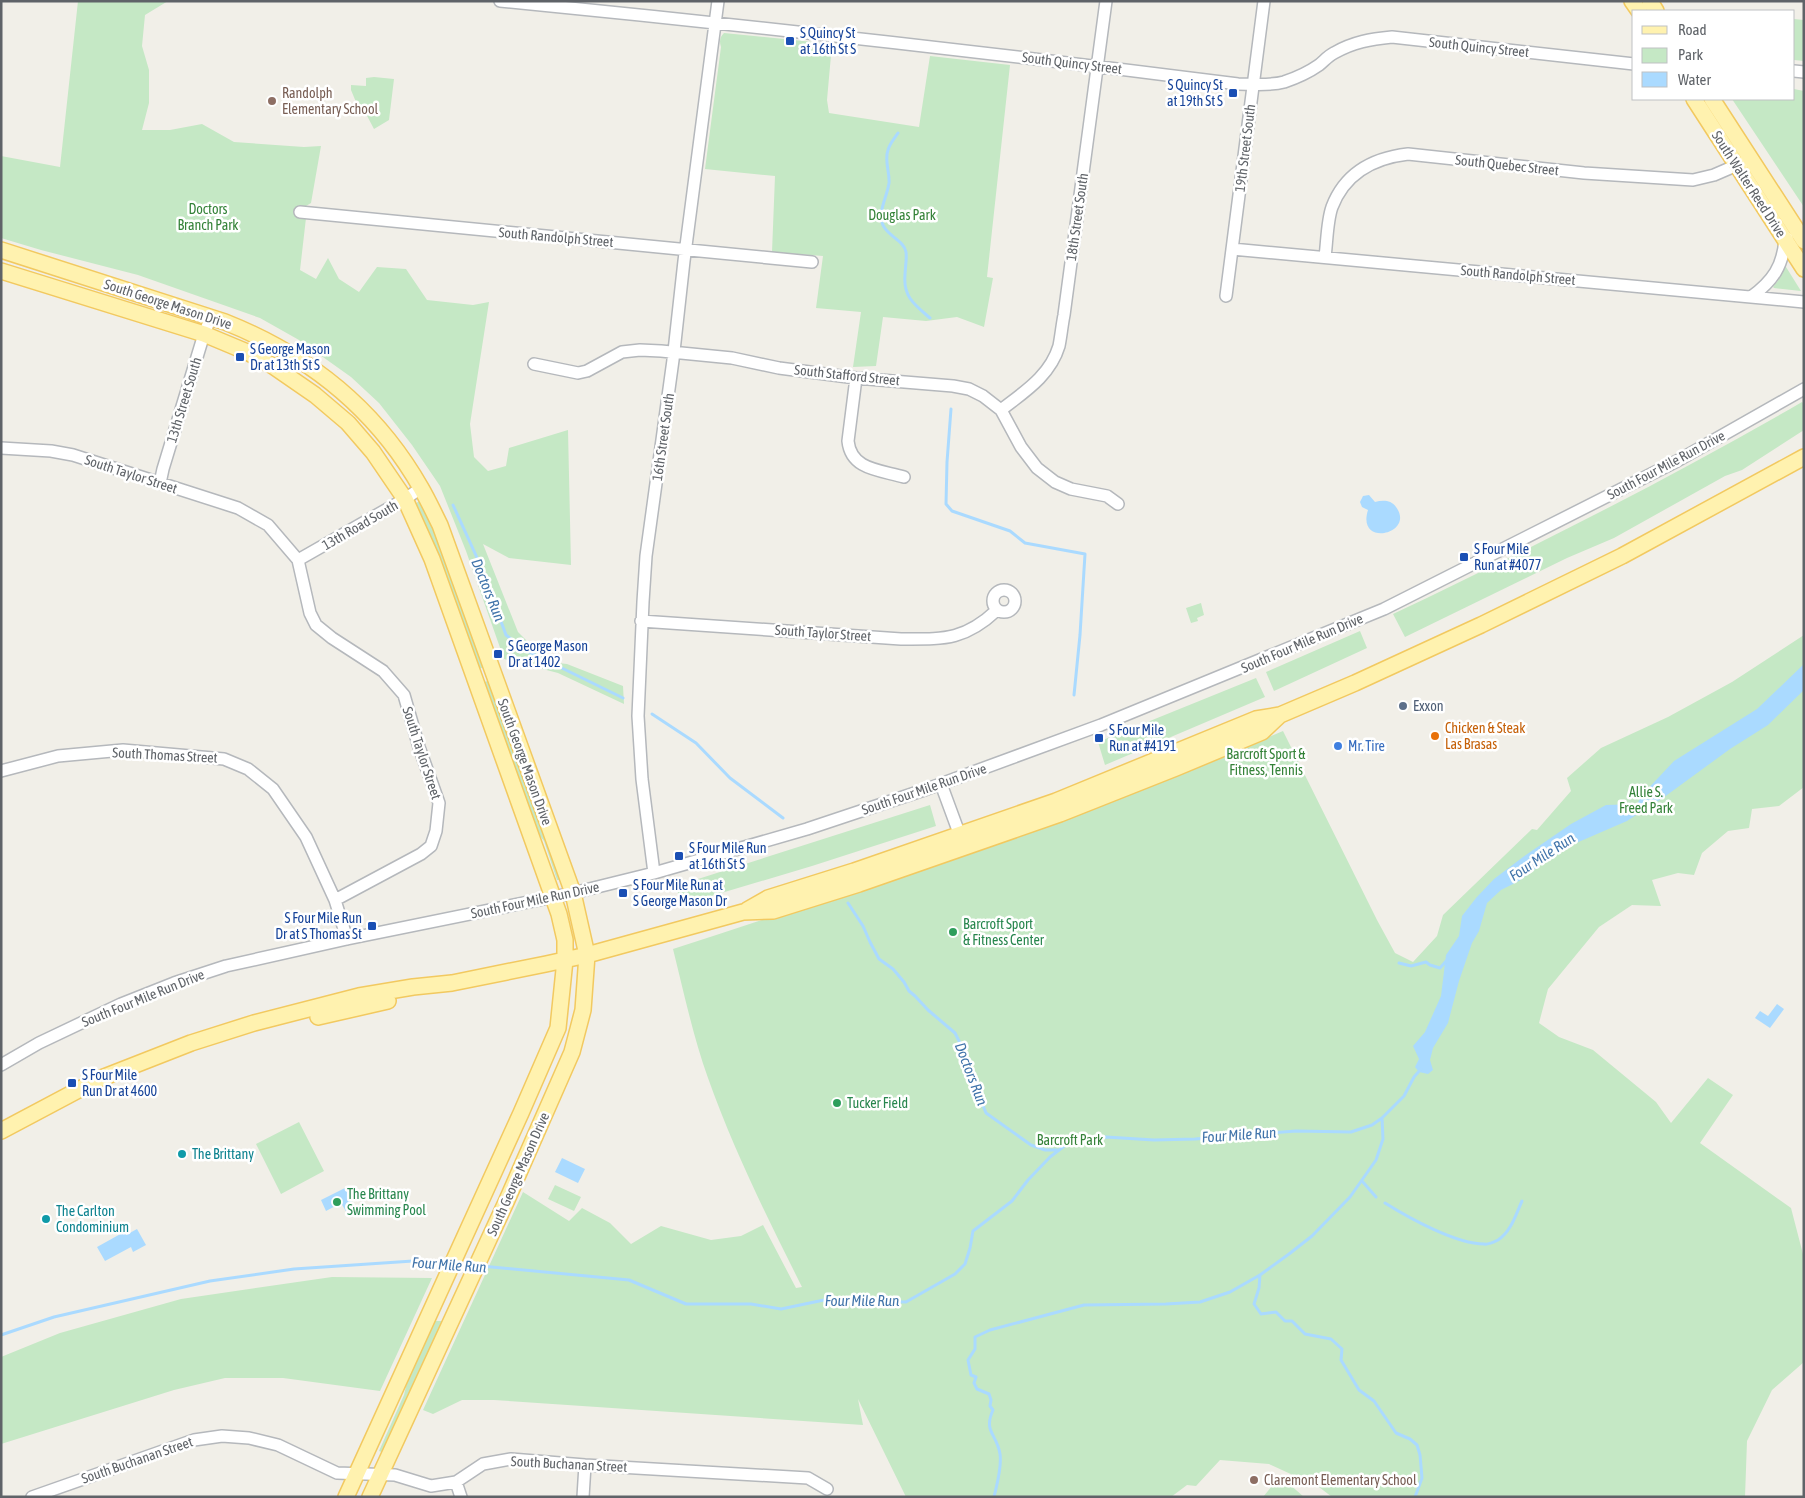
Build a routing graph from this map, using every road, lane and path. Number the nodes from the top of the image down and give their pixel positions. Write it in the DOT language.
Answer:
graph roads {
  1 [pos="500,1"];
  2 [pos="718,1"];
  3 [pos="1106,1"];
  4 [pos="1264,1"];
  5 [pos="715,22"];
  6 [pos="1632,64"];
  7 [pos="1098,66"];
  8 [pos="1253,84"];
  9 [pos="1695,100"];
  10 [pos="1713,100"];
  11 [pos="1744,162"];
  12 [pos="300,212"];
  13 [pos="1798,235"];
  14 [pos="686,249"];
  15 [pos="1232,249"];
  16 [pos="1,250"];
  17 [pos="1325,257"];
  18 [pos="812,262"];
  19 [pos="1804,269"];
  20 [pos="1,271"];
  21 [pos="1226,296"];
  22 [pos="1751,297"];
  23 [pos="1804,302"];
  24 [pos="211,317"];
  25 [pos="204,334"];
  26 [pos="674,352"];
  27 [pos="534,364"];
  28 [pos="856,378"];
  29 [pos="1804,389"];
  30 [pos="1001,410"];
  31 [pos="1,448"];
  32 [pos="1804,457"];
  33 [pos="904,477"];
  34 [pos="160,483"];
  35 [pos="421,488"];
  36 [pos="405,499"];
  37 [pos="1118,504"];
  38 [pos="298,560"];
  39 [pos="997,610"];
  40 [pos="642,621"];
  41 [pos="493,671"];
  42 [pos="475,677"];
  43 [pos="1,771"];
  44 [pos="941,784"];
  45 [pos="962,841"];
  46 [pos="654,873"];
  47 [pos="574,893"];
  48 [pos="554,897"];
  49 [pos="335,900"];
  50 [pos="347,939"];
  51 [pos="586,955"];
  52 [pos="565,960"];
  53 [pos="452,983"];
  54 [pos="1,1065"];
  55 [pos="1,1131"];
  56 [pos="1,1140"];
  57 [pos="585,1465"];
  58 [pos="356,1474"];
  59 [pos="379,1475"];
  60 [pos="456,1482"];
  61 [pos="827,1489"];
  62 [pos="32,1497"];
  63 [pos="346,1497"];
  64 [pos="370,1497"];
  65 [pos="461,1497"];
  66 [pos="583,1497"];
  1 -- 5 [label="street, South Quincy Street"];
  2 -- 5 [label="street, 16th Street South"];
  3 -- 7 [label="street, 18th Street South"];
  4 -- 8 [label="street, 19th Street South"];
  5 -- 7 [label="street, South Quincy Street"];
  5 -- 14 [label="street, 16th Street South"];
  6 -- 8 [label="street, South Quincy Street"];
  7 -- 8 [label="street, South Quincy Street"];
  7 -- 30 [label="street, 18th Street South"];
  8 -- 15 [label="street, 19th Street South"];
  9 -- 11 [label="main road, South Walter Reed Drive"];
  10 -- 11 [label="main road, South Walter Reed Drive"];
  11 -- 13 [label="main road, South Walter Reed Drive"];
  11 -- 17 [label="street, South Quebec Street"];
  12 -- 14 [label="street, South Randolph Street"];
  13 -- 19 [label="main road, South Walter Reed Drive"];
  13 -- 22 [label="street"];
  14 -- 18 [label="street, South Randolph Street"];
  14 -- 26 [label="street, 16th Street South"];
  15 -- 17 [label="street, South Randolph Street"];
  15 -- 21 [label="street, 19th Street South"];
  16 -- 24 [label="main road, South George Mason Drive"];
  17 -- 22 [label="street, South Randolph Street"];
  20 -- 25 [label="main road, South George Mason Drive"];
  22 -- 23 [label="street, South Randolph Street"];
  24 -- 25 [label="street, 13th Street South"];
  24 -- 35 [label="main road, South George Mason Drive"];
  25 -- 34 [label="street, 13th Street South"];
  25 -- 36 [label="main road, South George Mason Drive"];
  26 -- 27 [label="street, South Stafford Street"];
  26 -- 28 [label="street, South Stafford Street"];
  26 -- 40 [label="street, 16th Street South"];
  28 -- 30 [label="street, South Stafford Street"];
  28 -- 33 [label="street"];
  29 -- 44 [label="street, South Four Mile Run Drive"];
  30 -- 37 [label="street, South Stafford Street"];
  31 -- 34 [label="street, South Taylor Street"];
  32 -- 45 [label="main road"];
  34 -- 38 [label="street, South Taylor Street"];
  35 -- 36 [label="street, 13th Road South"];
  35 -- 41 [label="main road, South George Mason Drive"];
  36 -- 38 [label="street, 13th Road South"];
  36 -- 42 [label="main road, South George Mason Drive"];
  38 -- 49 [label="street, South Taylor Street"];
  39 -- 40 [label="street, South Taylor Street"];
  40 -- 46 [label="street, 16th Street South"];
  41 -- 42 [label="main road"];
  41 -- 47 [label="main road, South George Mason Drive"];
  42 -- 48 [label="main road, South George Mason Drive"];
  43 -- 49 [label="street, South Thomas Street"];
  44 -- 45 [label="street"];
  44 -- 46 [label="street, South Four Mile Run Drive"];
  45 -- 51 [label="main road"];
  46 -- 47 [label="street, South Four Mile Run Drive"];
  47 -- 48 [label="street, South Four Mile Run Drive"];
  47 -- 51 [label="main road, South George Mason Drive"];
  48 -- 50 [label="street, South Four Mile Run Drive"];
  48 -- 52 [label="main road, South George Mason Drive"];
  49 -- 50 [label="street, South Thomas Street"];
  50 -- 54 [label="street, South Four Mile Run Drive"];
  51 -- 52 [label="main road"];
  51 -- 59 [label="main road, South George Mason Drive"];
  52 -- 53 [label="main road"];
  52 -- 58 [label="main road, South George Mason Drive"];
  53 -- 55 [label="main road"];
  53 -- 56 [label="main road"];
  57 -- 60 [label="street, South Buchanan Street"];
  57 -- 61 [label="street, South Buchanan Street"];
  57 -- 66 [label="street"];
  58 -- 59 [label="street, South Buchanan Street"];
  58 -- 62 [label="street, South Buchanan Street"];
  58 -- 63 [label="main road, South George Mason Drive"];
  59 -- 60 [label="street, South Buchanan Street"];
  59 -- 64 [label="main road, South George Mason Drive"];
  60 -- 65 [label="street"];
}
